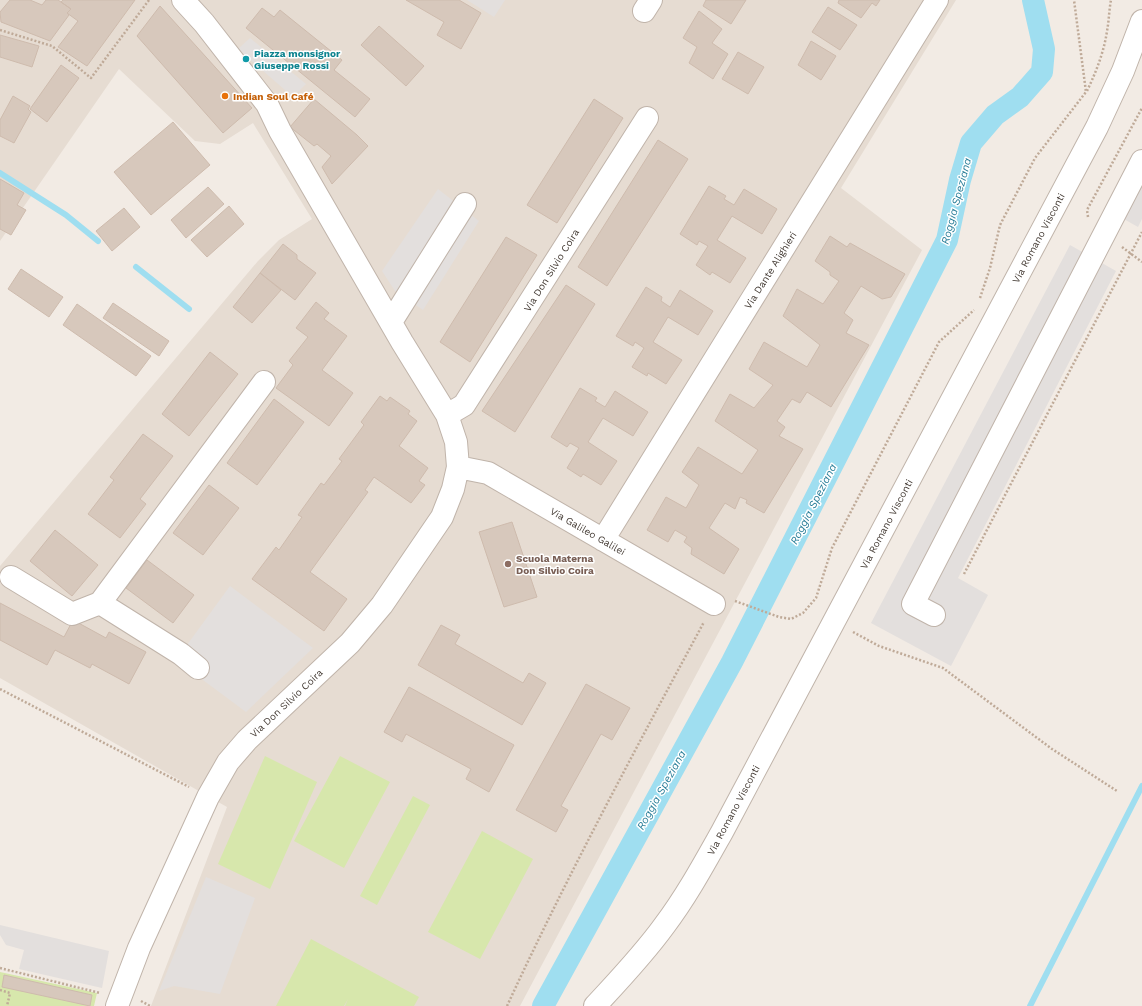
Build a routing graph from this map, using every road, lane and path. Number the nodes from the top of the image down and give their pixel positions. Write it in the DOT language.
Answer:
graph roads {
  1 [pos="149,0"];
  2 [pos="937,0"];
  3 [pos="1074,0"];
  4 [pos="1111,0"];
  5 [pos="188,2"];
  6 [pos="1142,21"];
  7 [pos="0,30"];
  8 [pos="1086,92"];
  9 [pos="647,118"];
  10 [pos="1142,161"];
  11 [pos="465,204"];
  12 [pos="1142,232"];
  13 [pos="1132,253"];
  14 [pos="1142,262"];
  15 [pos="979,301"];
  16 [pos="976,308"];
  17 [pos="391,322"];
  18 [pos="264,382"];
  19 [pos="447,415"];
  20 [pos="458,467"];
  21 [pos="603,540"];
  22 [pos="964,574"];
  23 [pos="11,577"];
  24 [pos="100,603"];
  25 [pos="714,604"];
  26 [pos="744,604"];
  27 [pos="934,615"];
  28 [pos="833,622"];
  29 [pos="198,668"];
  30 [pos="0,689"];
  31 [pos="1117,791"];
  32 [pos="208,796"];
  33 [pos="0,968"];
  34 [pos="0,990"];
  35 [pos="109,999"];
  36 [pos="7,1006"];
  37 [pos="507,1006"];
  38 [pos="595,1006"];
  1 -- 7 [label="path"];
  2 -- 21 [label="street, Via Dante Alighieri"];
  3 -- 8 [label="path"];
  4 -- 8 [label="path"];
  5 -- 17 [label="street, Via Don Silvio Coira"];
  6 -- 28 [label="street, Via Romano Visconti"];
  8 -- 15 [label="path"];
  9 -- 19 [label="street, Via Don Silvio Coira"];
  10 -- 27 [label="street"];
  11 -- 17 [label="street"];
  12 -- 13 [label="path"];
  13 -- 14 [label="path"];
  13 -- 22 [label="path"];
  16 -- 26 [label="path"];
  17 -- 19 [label="street, Via Don Silvio Coira"];
  18 -- 24 [label="street"];
  19 -- 20 [label="street, Via Don Silvio Coira"];
  20 -- 21 [label="street, Via Galileo Galilei"];
  20 -- 32 [label="street, Via Don Silvio Coira"];
  21 -- 25 [label="street, Via Galileo Galilei"];
  23 -- 24 [label="street"];
  24 -- 29 [label="street"];
  25 -- 37 [label="path"];
  28 -- 31 [label="path"];
  28 -- 38 [label="street, Via Romano Visconti"];
  30 -- 32 [label="path"];
  32 -- 35 [label="street, Via Don Silvio Coira"];
  33 -- 35 [label="path"];
  34 -- 36 [label="path"];
}
